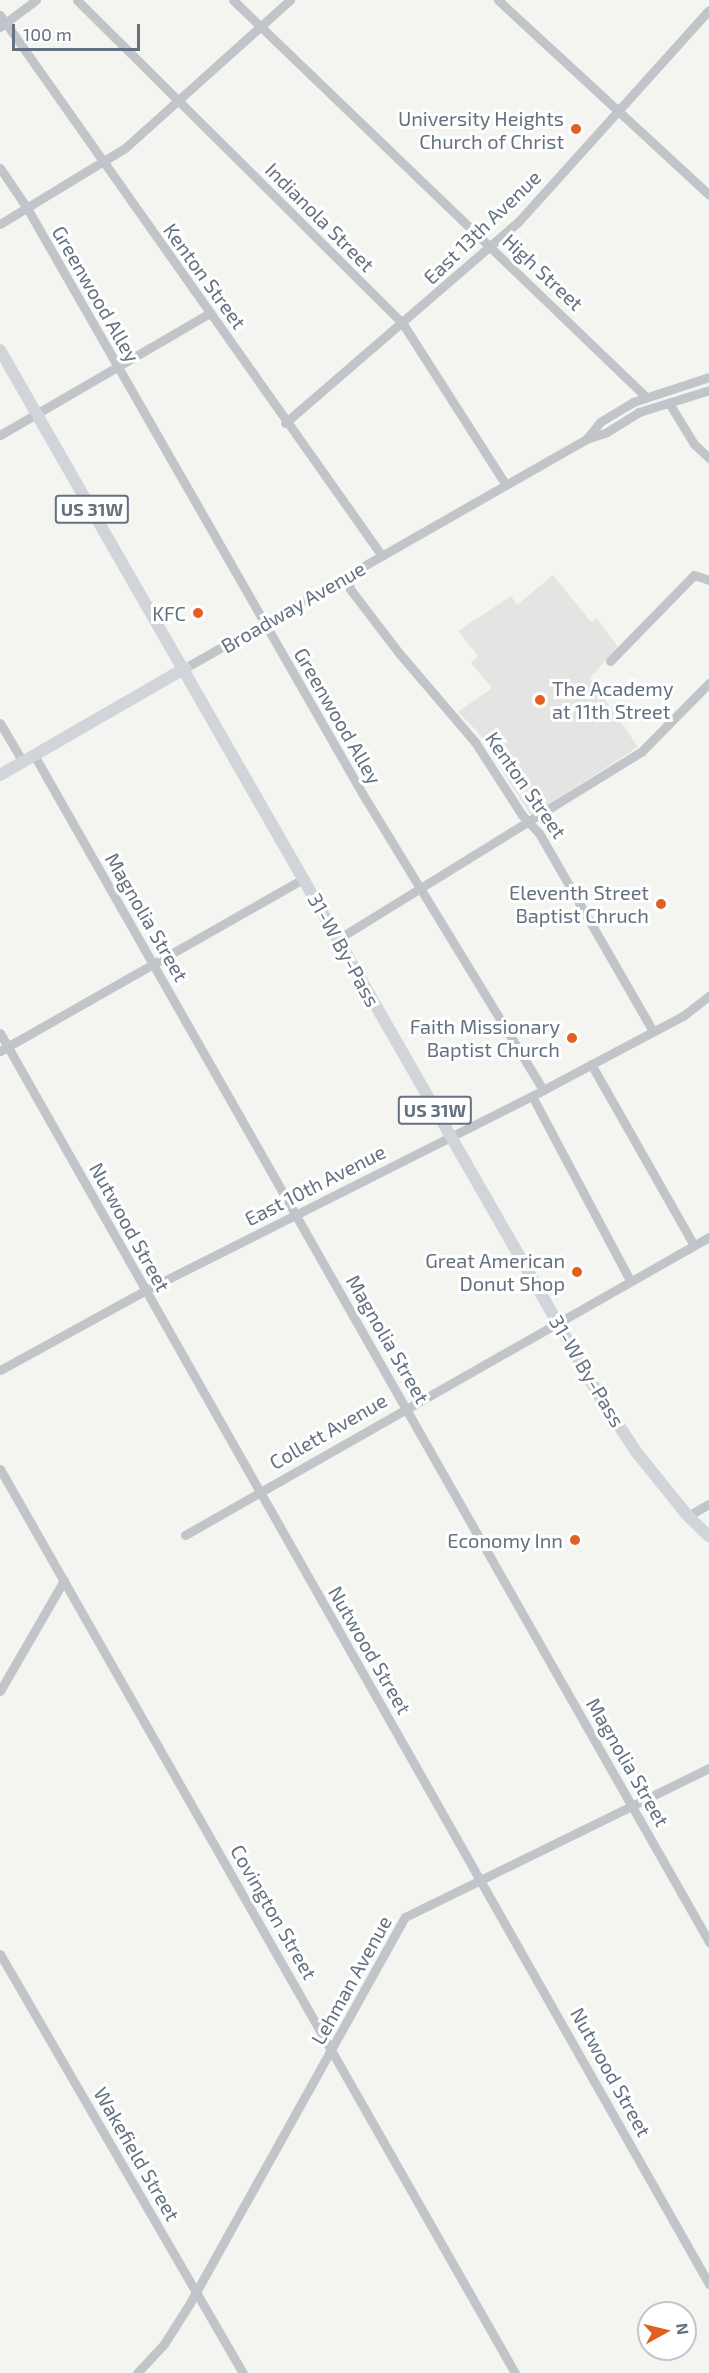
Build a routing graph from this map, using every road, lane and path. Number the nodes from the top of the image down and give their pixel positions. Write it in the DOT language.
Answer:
graph roads {
  1 [pos="36,0"];
  2 [pos="76,0"];
  3 [pos="233,0"];
  4 [pos="290,0"];
  5 [pos="498,0"];
  6 [pos="709,10"];
  7 [pos="0,15"];
  8 [pos="3,25"];
  9 [pos="261,26"];
  10 [pos="180,100"];
  11 [pos="620,112"];
  12 [pos="105,161"];
  13 [pos="0,168"];
  14 [pos="709,195"];
  15 [pos="27,208"];
  16 [pos="0,224"];
  17 [pos="491,248"];
  18 [pos="210,313"];
  19 [pos="403,324"];
  20 [pos="0,350"];
  21 [pos="117,367"];
  22 [pos="709,377"];
  23 [pos="709,390"];
  24 [pos="646,397"];
  25 [pos="669,403"];
  26 [pos="37,413"];
  27 [pos="285,423"];
  28 [pos="0,435"];
  29 [pos="586,439"];
  30 [pos="709,458"];
  31 [pos="506,485"];
  32 [pos="382,556"];
  33 [pos="347,576"];
  34 [pos="709,580"];
  35 [pos="266,625"];
  36 [pos="610,661"];
  37 [pos="185,668"];
  38 [pos="709,683"];
  39 [pos="0,723"];
  40 [pos="34,755"];
  41 [pos="23,762"];
  42 [pos="0,775"];
  43 [pos="530,824"];
  44 [pos="304,878"];
  45 [pos="421,890"];
  46 [pos="338,939"];
  47 [pos="153,963"];
  48 [pos="708,999"];
  49 [pos="653,1031"];
  50 [pos="0,1033"];
  51 [pos="4,1049"];
  52 [pos="591,1064"];
  53 [pos="543,1090"];
  54 [pos="532,1096"];
  55 [pos="451,1137"];
  56 [pos="295,1215"];
  57 [pos="709,1237"];
  58 [pos="694,1245"];
  59 [pos="630,1280"];
  60 [pos="146,1290"];
  61 [pos="557,1321"];
  62 [pos="0,1370"];
  63 [pos="406,1407"];
  64 [pos="0,1469"];
  65 [pos="257,1492"];
  66 [pos="709,1504"];
  67 [pos="688,1516"];
  68 [pos="186,1534"];
  69 [pos="709,1536"];
  70 [pos="64,1580"];
  71 [pos="0,1691"];
  72 [pos="709,1768"];
  73 [pos="632,1805"];
  74 [pos="482,1879"];
  75 [pos="709,1941"];
  76 [pos="0,1954"];
  77 [pos="332,2051"];
  78 [pos="709,2284"];
  79 [pos="196,2292"];
  80 [pos="137,2373"];
  81 [pos="243,2373"];
  82 [pos="515,2373"];
  1 -- 8 [label="street"];
  2 -- 10 [label="street, Indianola Street"];
  3 -- 9 [label="street, High Street"];
  4 -- 9 [label="street"];
  5 -- 11 [label="street"];
  6 -- 11 [label="street, East 13th Avenue"];
  7 -- 8 [label="street, Kenton Street"];
  8 -- 12 [label="street, Kenton Street"];
  9 -- 10 [label="street"];
  9 -- 17 [label="street, High Street"];
  10 -- 12 [label="street"];
  10 -- 19 [label="street, Indianola Street"];
  11 -- 14 [label="street"];
  11 -- 17 [label="street, East 13th Avenue"];
  12 -- 15 [label="street"];
  12 -- 18 [label="street, Kenton Street"];
  13 -- 15 [label="street, Greenwood Alley"];
  15 -- 16 [label="street"];
  15 -- 21 [label="street, Greenwood Alley"];
  17 -- 19 [label="street, East 13th Avenue"];
  17 -- 24 [label="street, High Street"];
  18 -- 21 [label="street"];
  18 -- 27 [label="street, Kenton Street"];
  19 -- 27 [label="street, East 13th Avenue"];
  19 -- 31 [label="street, Indianola Street"];
  20 -- 26 [label="main road, 31-W By-Pass / US 31W"];
  21 -- 26 [label="street"];
  21 -- 35 [label="street, Greenwood Alley"];
  22 -- 24 [label="street, Broadway Avenue"];
  23 -- 25 [label="street, Broadway Avenue"];
  24 -- 29 [label="street, Broadway Avenue"];
  25 -- 29 [label="street, Broadway Avenue"];
  25 -- 30 [label="street"];
  26 -- 28 [label="street"];
  26 -- 37 [label="main road, 31-W By-Pass / US 31W"];
  27 -- 32 [label="street, Kenton Street"];
  29 -- 31 [label="street, Broadway Avenue"];
  31 -- 32 [label="street, Broadway Avenue"];
  32 -- 33 [label="street, Broadway Avenue"];
  33 -- 35 [label="street, Broadway Avenue"];
  33 -- 43 [label="street, Kenton Street"];
  34 -- 36 [label="street"];
  35 -- 37 [label="street, Broadway Avenue"];
  35 -- 45 [label="street, Greenwood Alley"];
  37 -- 40 [label="main road, Broadway Avenue"];
  37 -- 44 [label="main road, 31-W By-Pass / US 31W"];
  38 -- 43 [label="street"];
  39 -- 41 [label="street"];
  40 -- 41 [label="main road, Broadway Avenue"];
  40 -- 47 [label="street, Magnolia Street"];
  41 -- 42 [label="main road, Broadway Avenue"];
  43 -- 45 [label="street"];
  43 -- 49 [label="street, Kenton Street"];
  44 -- 46 [label="main road, 31-W By-Pass / US 31W"];
  44 -- 47 [label="street"];
  45 -- 46 [label="street"];
  45 -- 53 [label="street, Greenwood Alley"];
  46 -- 55 [label="main road, 31-W By-Pass / US 31W"];
  47 -- 51 [label="street"];
  47 -- 56 [label="street, Magnolia Street"];
  48 -- 49 [label="street, East 10th Avenue"];
  49 -- 52 [label="street, East 10th Avenue"];
  50 -- 51 [label="street, Nutwood Street"];
  51 -- 60 [label="street, Nutwood Street"];
  52 -- 53 [label="street, East 10th Avenue"];
  52 -- 58 [label="street"];
  53 -- 54 [label="street, East 10th Avenue"];
  54 -- 55 [label="street, East 10th Avenue"];
  54 -- 59 [label="street"];
  55 -- 56 [label="street, East 10th Avenue"];
  55 -- 61 [label="main road, 31-W By-Pass / US 31W"];
  56 -- 60 [label="street, East 10th Avenue"];
  56 -- 63 [label="street, Magnolia Street"];
  57 -- 58 [label="street, Collett Avenue"];
  58 -- 59 [label="street, Collett Avenue"];
  59 -- 61 [label="street, Collett Avenue"];
  60 -- 62 [label="street, East 10th Avenue"];
  60 -- 65 [label="street, Nutwood Street"];
  61 -- 63 [label="street, Collett Avenue"];
  61 -- 67 [label="main road, 31-W By-Pass / US 31W"];
  63 -- 65 [label="street, Collett Avenue"];
  63 -- 73 [label="street, Magnolia Street"];
  64 -- 70 [label="street, Covington Street"];
  65 -- 68 [label="street, Collett Avenue"];
  65 -- 74 [label="street, Nutwood Street"];
  66 -- 67 [label="street"];
  67 -- 69 [label="main road, 31-W By-Pass / US 31W"];
  70 -- 71 [label="street"];
  70 -- 77 [label="street, Covington Street"];
  72 -- 73 [label="street, Lehman Avenue"];
  73 -- 74 [label="street, Lehman Avenue"];
  73 -- 75 [label="street, Magnolia Street"];
  74 -- 77 [label="street, Lehman Avenue"];
  74 -- 78 [label="street, Nutwood Street"];
  76 -- 79 [label="street, Wakefield Street"];
  77 -- 79 [label="street, Lehman Avenue"];
  77 -- 82 [label="street, Covington Street"];
  79 -- 80 [label="street, Lehman Avenue"];
  79 -- 81 [label="street, Wakefield Street"];
}
